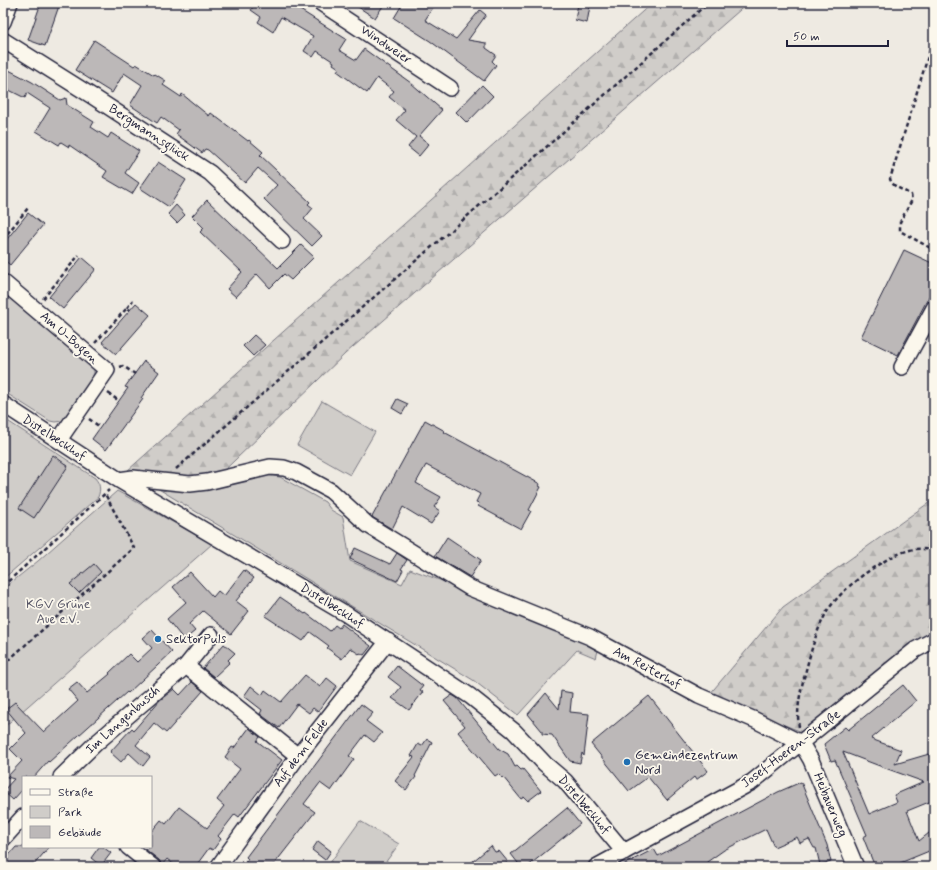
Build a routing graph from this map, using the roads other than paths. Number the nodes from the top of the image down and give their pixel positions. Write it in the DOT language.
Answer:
graph roads {
  1 [pos="320,3"];
  2 [pos="3,40"];
  3 [pos="450,88"];
  4 [pos="282,241"];
  5 [pos="3,282"];
  6 [pos="934,308"];
  7 [pos="902,367"];
  8 [pos="3,404"];
  9 [pos="59,440"];
  10 [pos="119,480"];
  11 [pos="210,635"];
  12 [pos="934,640"];
  13 [pos="388,641"];
  14 [pos="186,666"];
  15 [pos="801,743"];
  16 [pos="298,756"];
  17 [pos="62,776"];
  18 [pos="22,818"];
  19 [pos="3,839"];
  20 [pos="129,848"];
  21 [pos="624,852"];
  22 [pos="153,867"];
  23 [pos="218,867"];
  24 [pos="596,867"];
  25 [pos="856,867"];
  1 -- 3 [label="street, Windweier"];
  2 -- 4 [label="street, Bergmannsglück"];
  5 -- 9 [label="street, Am U-Bogen"];
  6 -- 7 [label="street"];
  8 -- 9 [label="street, Distelbeckhof"];
  9 -- 10 [label="street, Distelbeckhof"];
  10 -- 13 [label="street, Distelbeckhof"];
  10 -- 15 [label="street, Am Reiterhof"];
  11 -- 14 [label="street, Im Langenbusch"];
  12 -- 15 [label="street, Josef-Hoeren-Straße"];
  13 -- 16 [label="street, Auf dem Felde"];
  13 -- 21 [label="street, Distelbeckhof"];
  14 -- 16 [label="street"];
  14 -- 17 [label="street, Im Langenbusch"];
  15 -- 21 [label="street, Josef-Hoeren-Straße"];
  15 -- 25 [label="street, Heibauerweg"];
  16 -- 23 [label="street, Auf dem Felde"];
  18 -- 19 [label="street"];
  20 -- 22 [label="street"];
  21 -- 24 [label="street, Josef-Hoeren-Straße"];
}
